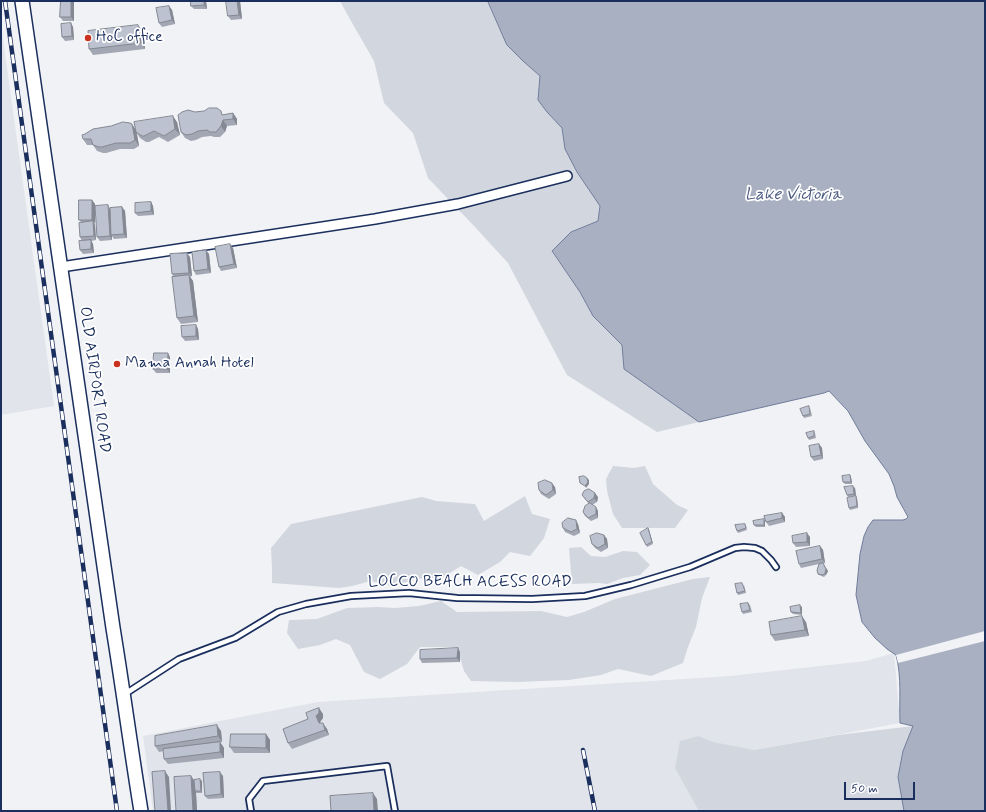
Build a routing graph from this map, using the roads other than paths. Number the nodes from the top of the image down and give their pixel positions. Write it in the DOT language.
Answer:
graph roads {
  1 [pos="22,1"];
  2 [pos="567,176"];
  3 [pos="61,267"];
  4 [pos="776,567"];
  5 [pos="124,695"];
  6 [pos="141,811"];
  7 [pos="250,811"];
  8 [pos="395,811"];
  1 -- 3 [label="main road, OLD AIRPORT ROAD"];
  2 -- 3 [label="street"];
  3 -- 5 [label="main road, OLD AIRPORT ROAD"];
  4 -- 5 [label="lane, LOCCO BEACH ACESS ROAD"];
  5 -- 6 [label="main road, OLD AIRPORT ROAD"];
  7 -- 8 [label="lane"];
}
